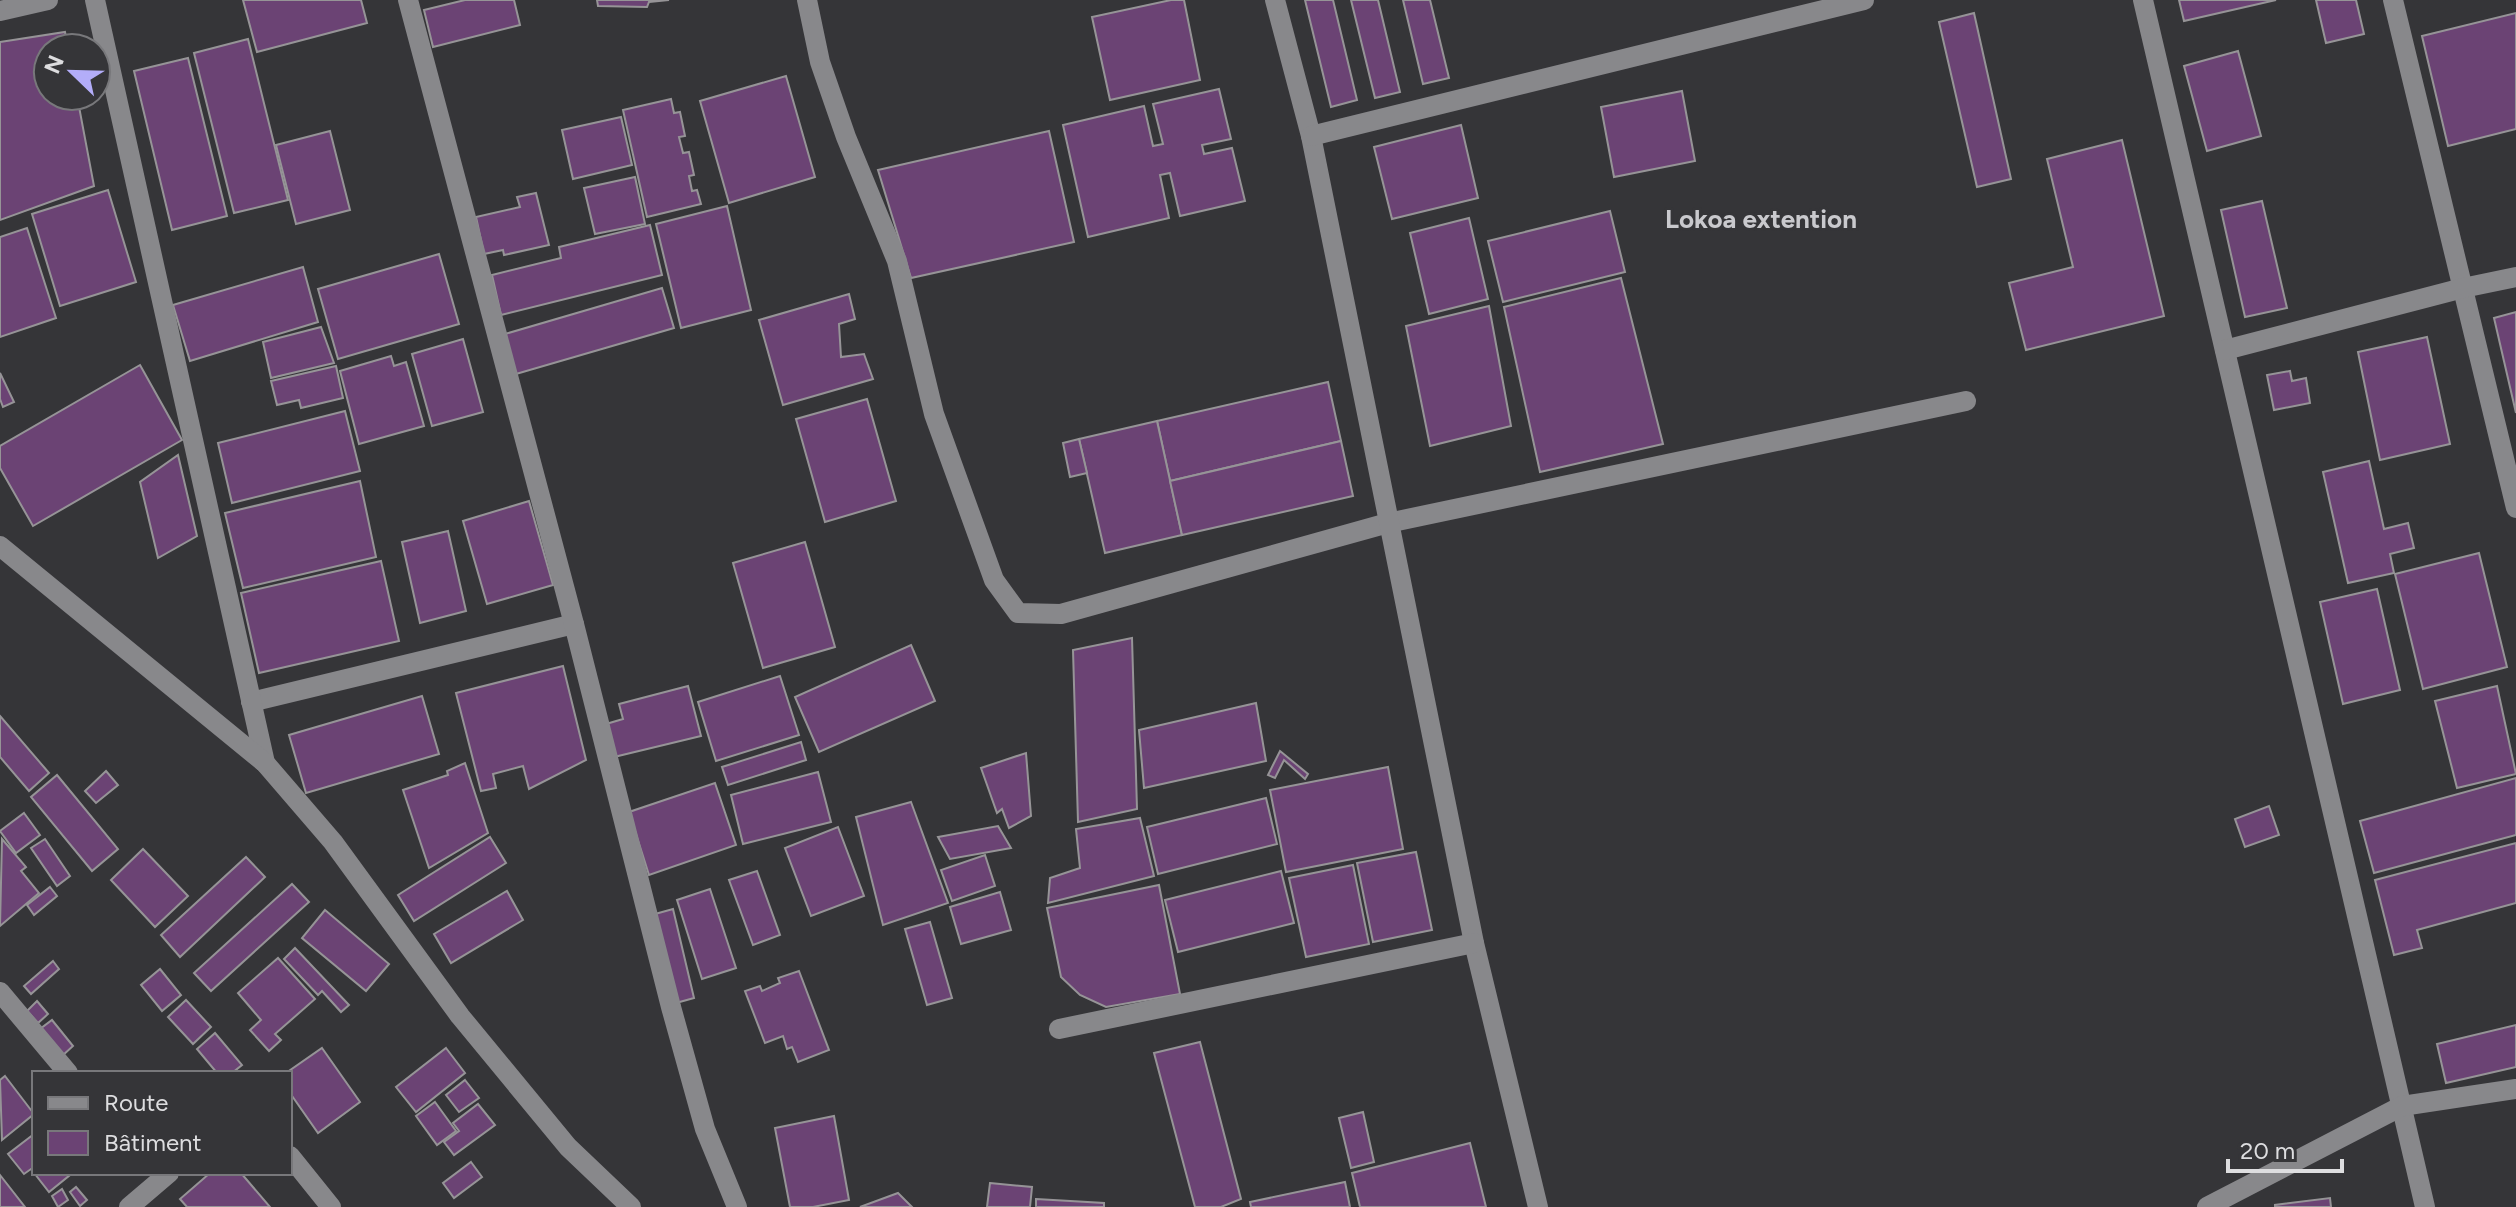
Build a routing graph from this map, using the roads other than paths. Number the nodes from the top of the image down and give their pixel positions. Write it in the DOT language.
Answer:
graph roads {
  1 [pos="48,0"];
  2 [pos="95,0"];
  3 [pos="408,0"];
  4 [pos="807,0"];
  5 [pos="1275,0"];
  6 [pos="1864,0"];
  7 [pos="2143,0"];
  8 [pos="2393,0"];
  9 [pos="0,11"];
  10 [pos="1311,136"];
  11 [pos="2516,277"];
  12 [pos="2463,288"];
  13 [pos="2225,350"];
  14 [pos="1966,401"];
  15 [pos="2516,508"];
  16 [pos="1388,523"];
  17 [pos="0,546"];
  18 [pos="574,624"];
  19 [pos="251,702"];
  20 [pos="265,763"];
  21 [pos="1474,943"];
  22 [pos="0,992"];
  23 [pos="1059,1029"];
  24 [pos="66,1071"];
  25 [pos="2516,1089"];
  26 [pos="2402,1106"];
  27 [pos="292,1158"];
  28 [pos="160,1176"];
  29 [pos="129,1207"];
  30 [pos="331,1207"];
  31 [pos="631,1207"];
  32 [pos="737,1207"];
  33 [pos="1538,1207"];
  34 [pos="2207,1207"];
  35 [pos="2425,1207"];
  1 -- 9 [label="street"];
  2 -- 19 [label="street"];
  3 -- 18 [label="street"];
  4 -- 16 [label="street"];
  5 -- 10 [label="street"];
  6 -- 10 [label="street"];
  7 -- 13 [label="street"];
  8 -- 12 [label="street"];
  10 -- 16 [label="street"];
  11 -- 12 [label="street"];
  12 -- 13 [label="street"];
  12 -- 15 [label="street"];
  13 -- 26 [label="street"];
  14 -- 16 [label="street"];
  16 -- 21 [label="street"];
  17 -- 20 [label="street"];
  18 -- 19 [label="street"];
  18 -- 32 [label="street"];
  19 -- 20 [label="street"];
  20 -- 31 [label="street"];
  21 -- 23 [label="street"];
  21 -- 33 [label="street"];
  22 -- 24 [label="street"];
  25 -- 26 [label="street"];
  26 -- 34 [label="street"];
  26 -- 35 [label="street"];
  27 -- 30 [label="street"];
  28 -- 29 [label="street"];
}
